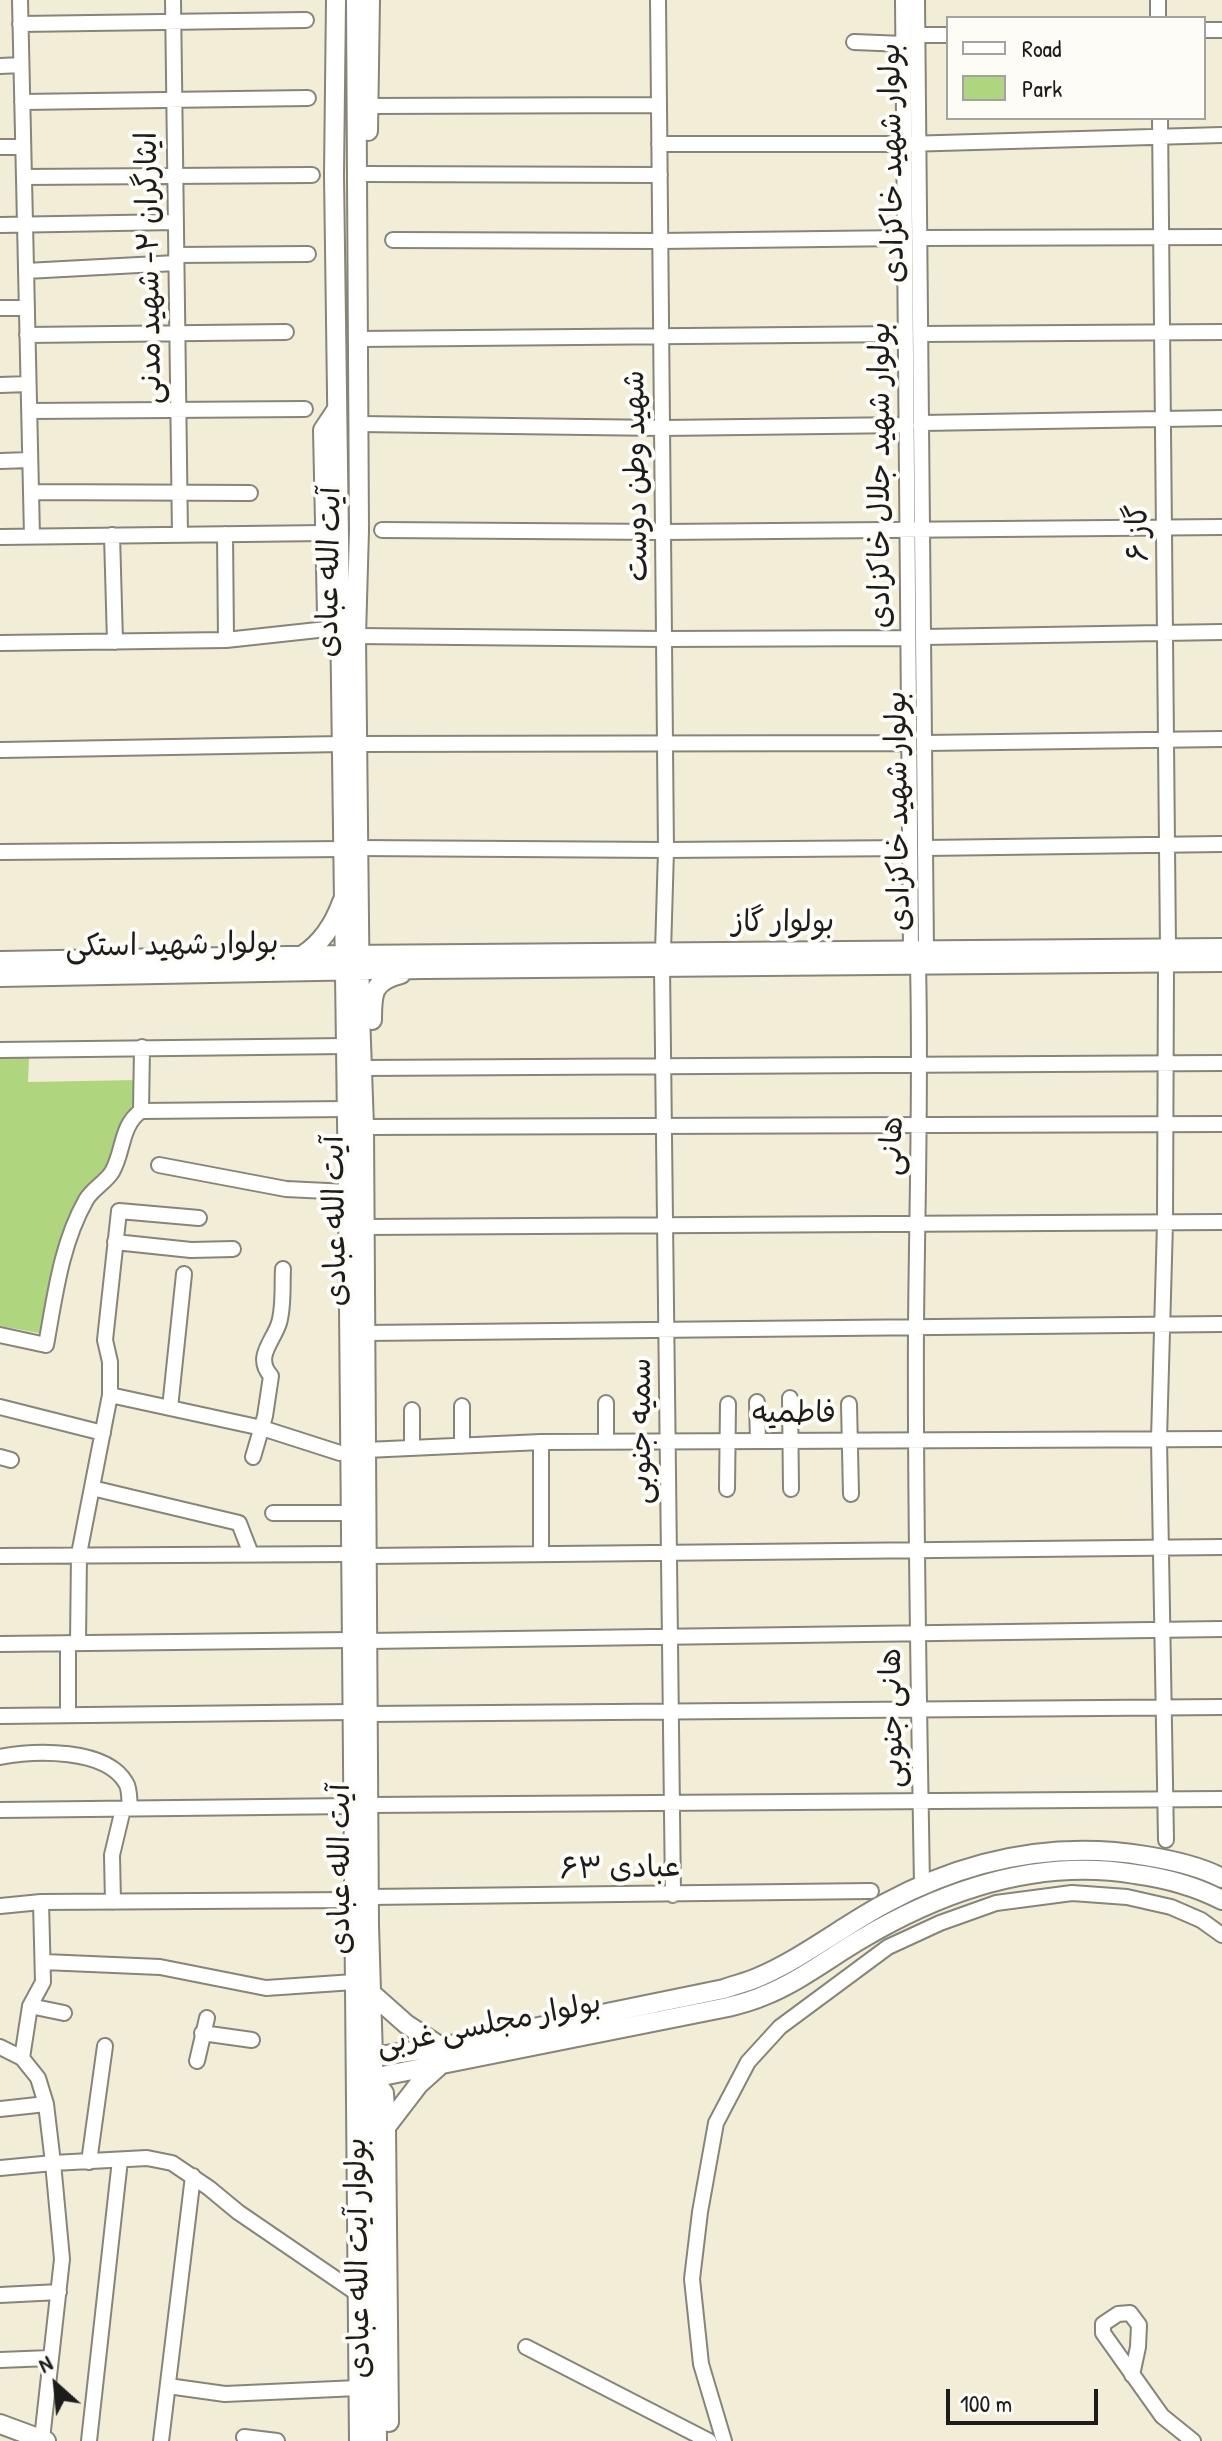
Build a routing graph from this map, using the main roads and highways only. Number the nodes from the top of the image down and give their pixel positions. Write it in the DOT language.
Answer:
graph roads {
  1 [pos="327,0"];
  2 [pos="336,0"];
  3 [pos="356,0"];
  4 [pos="370,0"];
  5 [pos="357,240"];
  6 [pos="335,241"];
  7 [pos="359,530"];
  8 [pos="332,531"];
  9 [pos="326,574"];
  10 [pos="339,591"];
  11 [pos="327,629"];
  12 [pos="350,744"];
  13 [pos="351,848"];
  14 [pos="344,895"];
  15 [pos="1222,948"];
  16 [pos="303,955"];
  17 [pos="1167,956"];
  18 [pos="663,960"];
  19 [pos="0,961"];
  20 [pos="1222,962"];
  21 [pos="352,963"];
  22 [pos="423,969"];
  23 [pos="0,977"];
  24 [pos="354,1046"];
  25 [pos="358,1555"];
  26 [pos="1222,1878"];
  27 [pos="1222,1900"];
  28 [pos="362,1987"];
  29 [pos="441,2047"];
  30 [pos="373,2057"];
  31 [pos="438,2067"];
  32 [pos="355,2069"];
  33 [pos="372,2078"];
  34 [pos="386,2127"];
  35 [pos="0,2424"];
  36 [pos="44,2440"];
  37 [pos="359,2441"];
  38 [pos="377,2441"];
  39 [pos="387,2441"];
  1 -- 6 [label="main road"];
  2 -- 6 [label="main road, آیت الله عبادی"];
  3 -- 5 [label="main road, آیت الله عبادی"];
  4 -- 5 [label="main road"];
  5 -- 7 [label="main road, آیت الله عبادی"];
  6 -- 8 [label="main road, آیت الله عبادی"];
  7 -- 8 [label="main road"];
  7 -- 12 [label="main road, آیت الله عبادی"];
  8 -- 9 [label="main road"];
  8 -- 10 [label="main road, آیت الله عبادی"];
  9 -- 10 [label="main road"];
  9 -- 11 [label="main road"];
  10 -- 12 [label="main road, آیت الله عبادی"];
  12 -- 13 [label="main road, آیت الله عبادی"];
  13 -- 14 [label="main road, آیت الله عبادی"];
  13 -- 21 [label="main road, آیت الله عبادی"];
  14 -- 16 [label="main road"];
  14 -- 21 [label="main road, آیت الله عبادی"];
  15 -- 17 [label="main road, بولوار گاز"];
  16 -- 19 [label="main road, بولوار شهید استکی"];
  16 -- 21 [label="main road, بولوار شهید استکی"];
  17 -- 18 [label="main road, بولوار گاز"];
  17 -- 20 [label="main road, بولوار گاز"];
  18 -- 21 [label="main road, بولوار گاز"];
  18 -- 22 [label="main road, بولوار گاز"];
  21 -- 22 [label="main road, بولوار گاز"];
  21 -- 23 [label="main road, بولوار شهید استکی"];
  21 -- 24 [label="main road, آیت الله عبادی"];
  22 -- 24 [label="main road"];
  24 -- 25 [label="main road, آیت الله عبادی"];
  24 -- 25 [label="main road, آیت الله عبادی"];
  25 -- 28 [label="main road, آیت الله عبادی"];
  26 -- 29 [label="main road, بولوار مجلسی غربی"];
  27 -- 31 [label="main road, بولوار مجلسی غربی"];
  28 -- 29 [label="main road"];
  28 -- 30 [label="main road, آیت الله عبادی"];
  28 -- 32 [label="main road, آیت الله عبادی"];
  29 -- 30 [label="main road, بولوار مجلسی غربی"];
  30 -- 32 [label="main road, بولوار مجلسی غربی"];
  30 -- 33 [label="main road, آیت الله عبادی"];
  31 -- 33 [label="main road, بولوار مجلسی غربی"];
  31 -- 34 [label="main road"];
  32 -- 33 [label="main road, بولوار مجلسی غربی"];
  32 -- 37 [label="main road, آیت الله عبادی"];
  33 -- 34 [label="main road, بولوار آیت الله عبادی"];
  33 -- 38 [label="main road, آیت الله عبادی"];
  34 -- 39 [label="main road, بولوار آیت الله عبادی"];
  35 -- 36 [label="main road"];
}
